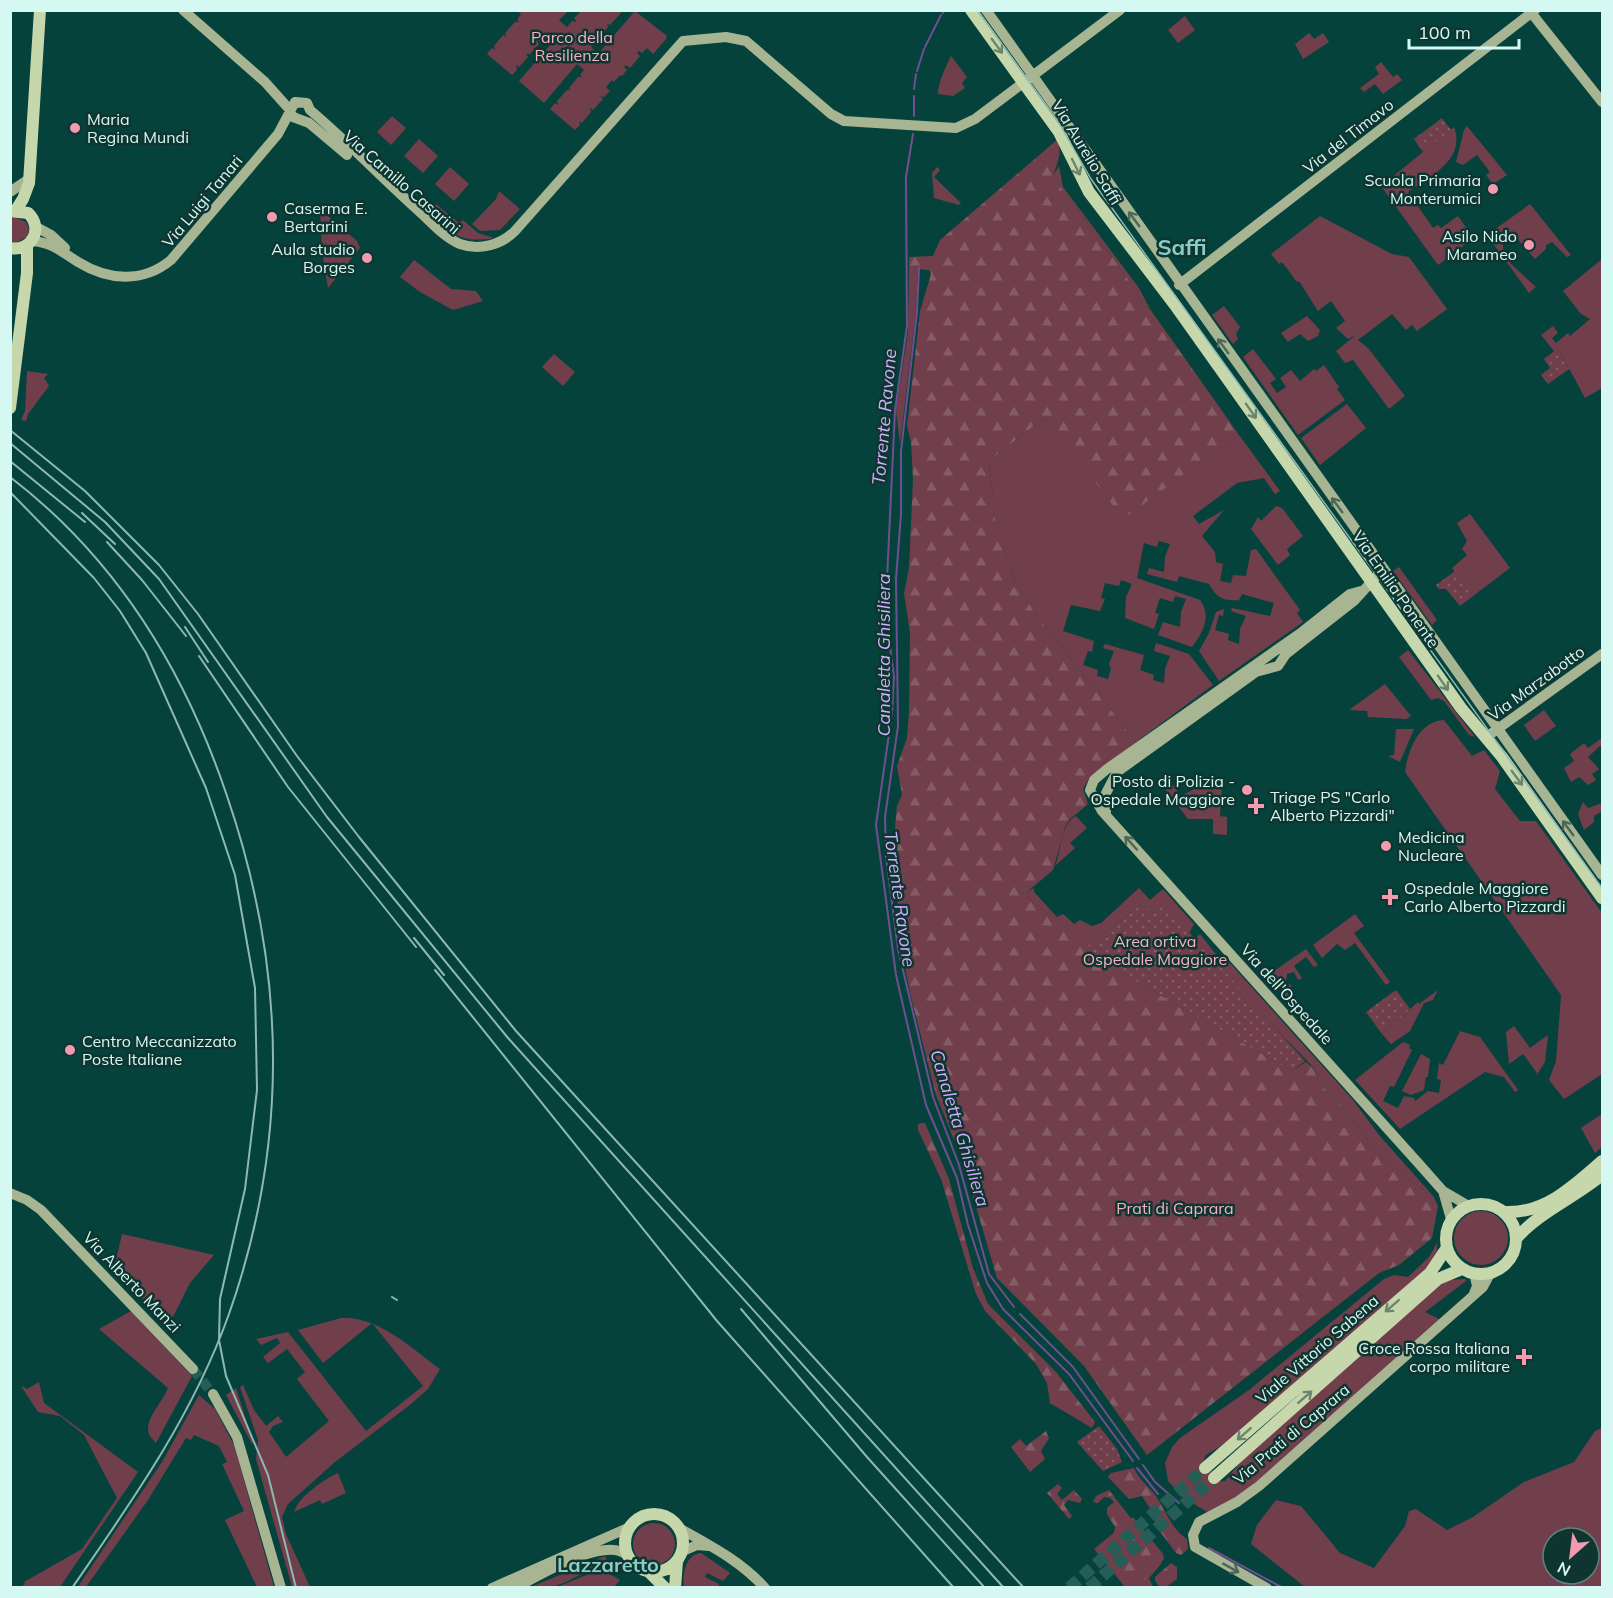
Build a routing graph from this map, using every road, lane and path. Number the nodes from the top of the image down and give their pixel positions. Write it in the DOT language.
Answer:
graph roads {
  1 [pos="40,10"];
  2 [pos="183,10"];
  3 [pos="971,10"];
  4 [pos="986,10"];
  5 [pos="1120,10"];
  6 [pos="1532,11"];
  7 [pos="1028,79"];
  8 [pos="1602,102"];
  9 [pos="292,108"];
  10 [pos="304,116"];
  11 [pos="278,134"];
  12 [pos="29,181"];
  13 [pos="10,192"];
  14 [pos="12,210"];
  15 [pos="34,222"];
  16 [pos="29,243"];
  17 [pos="11,248"];
  18 [pos="72,258"];
  19 [pos="25,282"];
  20 [pos="1179,285"];
  21 [pos="1168,295"];
  22 [pos="10,408"];
  23 [pos="1383,569"];
  24 [pos="1372,582"];
  25 [pos="1361,591"];
  26 [pos="1602,654"];
  27 [pos="1257,667"];
  28 [pos="1492,733"];
  29 [pos="1099,798"];
  30 [pos="1602,875"];
  31 [pos="1602,898"];
  32 [pos="1602,1161"];
  33 [pos="1602,1174"];
  34 [pos="1443,1191"];
  35 [pos="10,1193"];
  36 [pos="10,1199"];
  37 [pos="1467,1206"];
  38 [pos="1505,1212"];
  39 [pos="47,1217"];
  40 [pos="1451,1219"];
  41 [pos="1516,1239"];
  42 [pos="1446,1249"];
  43 [pos="1468,1271"];
  44 [pos="1491,1272"];
  45 [pos="1473,1297"];
  46 [pos="193,1369"];
  47 [pos="213,1394"];
  48 [pos="1204,1468"];
  49 [pos="1214,1478"];
  50 [pos="630,1527"];
  51 [pos="679,1528"];
  52 [pos="713,1547"];
  53 [pos="628,1556"];
  54 [pos="679,1556"];
  55 [pos="649,1572"];
  56 [pos="281,1587"];
  57 [pos="492,1587"];
  58 [pos="514,1587"];
  59 [pos="665,1587"];
  60 [pos="675,1587"];
  61 [pos="765,1587"];
  62 [pos="1267,1587"];
  1 -- 12 [label="main road"];
  2 -- 9 [label="street"];
  3 -- 7 [label="main road, Via Aurelio Saffi, one-way"];
  4 -- 7 [label="street, Via Aurelio Saffi"];
  5 -- 7 [label="street"];
  6 -- 8 [label="street"];
  6 -- 20 [label="street, Via del Timavo"];
  7 -- 10 [label="street, Via Camillo Casarini"];
  20 -- 7 [label="street, Via Aurelio Saffi, one-way"];
  7 -- 21 [label="main road, Via Aurelio Saffi, one-way"];
  9 -- 10 [label="street"];
  9 -- 10 [label="street"];
  9 -- 11 [label="street, Via Luigi Tanari"];
  10 -- 11 [label="street, Via Luigi Tanari"];
  11 -- 18 [label="street, Via Luigi Tanari"];
  12 -- 13 [label="street"];
  12 -- 14 [label="main road"];
  12 -- 15 [label="main road"];
  14 -- 15 [label="main road"];
  15 -- 16 [label="main road"];
  15 -- 18 [label="street, Via Luigi Tanari"];
  16 -- 17 [label="main road"];
  16 -- 18 [label="street, Via Luigi Tanari"];
  16 -- 19 [label="main road"];
  17 -- 19 [label="main road"];
  19 -- 22 [label="main road"];
  23 -- 20 [label="street, Via Emilia Ponente, one-way"];
  21 -- 24 [label="main road, Via Emilia Ponente, one-way"];
  23 -- 24 [label="street"];
  23 -- 28 [label="street, Via Emilia Ponente"];
  24 -- 25 [label="street"];
  24 -- 28 [label="main road, Via Emilia Ponente, one-way"];
  25 -- 27 [label="street"];
  25 -- 27 [label="street"];
  26 -- 28 [label="street, Via Marzabotto"];
  27 -- 29 [label="street"];
  27 -- 29 [label="street, Via dell'Ospedale"];
  30 -- 28 [label="street, Via Emilia Ponente, one-way"];
  28 -- 31 [label="main road, Via Emilia Ponente, one-way"];
  34 -- 29 [label="street, Via dell'Ospedale, one-way"];
  32 -- 38 [label="main road"];
  33 -- 41 [label="main road"];
  34 -- 37 [label="street, Via dell'Ospedale"];
  34 -- 40 [label="street, Via dell'Ospedale"];
  35 -- 39 [label="street, Via Alberto Manzi"];
  36 -- 39 [label="street, Via Alberto Manzi"];
  37 -- 38 [label="main road"];
  37 -- 40 [label="main road"];
  38 -- 41 [label="main road"];
  39 -- 46 [label="street, Via Alberto Manzi"];
  40 -- 42 [label="main road"];
  41 -- 44 [label="main road"];
  42 -- 43 [label="main road"];
  42 -- 48 [label="main road, Viale Vittorio Sabena, one-way"];
  43 -- 44 [label="main road"];
  43 -- 45 [label="street"];
  49 -- 43 [label="main road, Viale Vittorio Sabena, one-way"];
  44 -- 45 [label="street, Via Prati di Caprara"];
  45 -- 62 [label="street, Via Prati di Caprara, one-way"];
  47 -- 56 [label="street"];
  50 -- 51 [label="main road"];
  50 -- 53 [label="main road"];
  50 -- 57 [label="street"];
  51 -- 52 [label="street"];
  51 -- 54 [label="main road"];
  52 -- 54 [label="street"];
  52 -- 61 [label="street"];
  53 -- 55 [label="main road"];
  53 -- 58 [label="street"];
  54 -- 55 [label="main road"];
  54 -- 60 [label="main road"];
  55 -- 59 [label="main road"];
}
